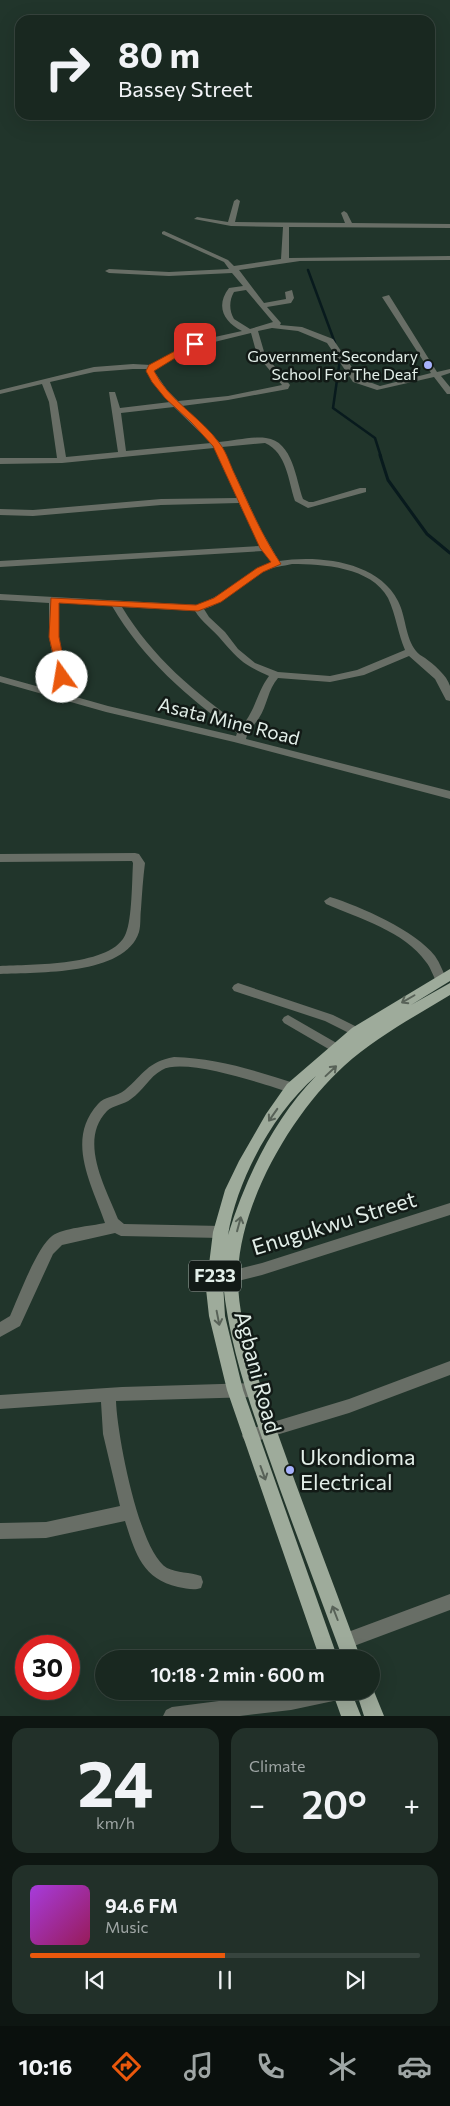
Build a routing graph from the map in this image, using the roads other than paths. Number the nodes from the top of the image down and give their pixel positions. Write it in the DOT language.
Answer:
graph roads {
  1 [pos="237,201"];
  2 [pos="344,213"];
  3 [pos="197,219"];
  4 [pos="231,224"];
  5 [pos="286,226"];
  6 [pos="350,226"];
  7 [pos="450,226"];
  8 [pos="164,233"];
  9 [pos="450,258"];
  10 [pos="285,260"];
  11 [pos="235,270"];
  12 [pos="108,271"];
  13 [pos="249,287"];
  14 [pos="289,292"];
  15 [pos="386,296"];
  16 [pos="263,305"];
  17 [pos="272,326"];
  18 [pos="252,331"];
  19 [pos="152,367"];
  20 [pos="450,371"];
  21 [pos="436,374"];
  22 [pos="45,380"];
  23 [pos="0,392"];
  24 [pos="450,392"];
  25 [pos="112,394"];
  26 [pos="177,405"];
  27 [pos="117,411"];
  28 [pos="217,445"];
  29 [pos="122,453"];
  30 [pos="1,458"];
  31 [pos="62,460"];
  32 [pos="363,490"];
  33 [pos="243,500"];
  34 [pos="0,512"];
  35 [pos="265,548"];
  36 [pos="0,564"];
  37 [pos="276,564"];
  38 [pos="0,597"];
  39 [pos="54,600"];
  40 [pos="116,605"];
  41 [pos="198,608"];
  42 [pos="410,652"];
  43 [pos="276,675"];
  44 [pos="0,679"];
  45 [pos="56,695"];
  46 [pos="450,698"];
  47 [pos="241,736"];
  48 [pos="450,795"];
  49 [pos="0,858"];
  50 [pos="330,901"];
  51 [pos="0,970"];
  52 [pos="447,981"];
  53 [pos="238,988"];
  54 [pos="288,1020"];
  55 [pos="357,1032"];
  56 [pos="336,1048"];
  57 [pos="292,1088"];
  58 [pos="450,1208"];
  59 [pos="115,1227"];
  60 [pos="221,1232"];
  61 [pos="230,1277"];
  62 [pos="0,1330"];
  63 [pos="450,1368"];
  64 [pos="235,1390"];
  65 [pos="254,1390"];
  66 [pos="108,1395"];
  67 [pos="0,1402"];
  68 [pos="268,1430"];
  69 [pos="250,1436"];
  70 [pos="130,1512"];
  71 [pos="0,1531"];
  72 [pos="195,1582"];
  73 [pos="450,1602"];
  74 [pos="346,1641"];
  75 [pos="326,1650"];
  76 [pos="349,1650"];
  77 [pos="296,1700"];
  78 [pos="344,1700"];
  79 [pos="368,1700"];
  80 [pos="172,1716"];
  81 [pos="350,1716"];
  82 [pos="374,1716"];
  1 -- 4 [label="street"];
  2 -- 6 [label="street"];
  3 -- 4 [label="street"];
  4 -- 5 [label="street"];
  5 -- 6 [label="street"];
  5 -- 10 [label="street"];
  6 -- 7 [label="street"];
  8 -- 11 [label="street"];
  9 -- 10 [label="street"];
  10 -- 11 [label="street"];
  11 -- 12 [label="street"];
  11 -- 13 [label="street"];
  13 -- 16 [label="street"];
  13 -- 18 [label="street"];
  14 -- 16 [label="street"];
  15 -- 21 [label="street"];
  16 -- 17 [label="street"];
  17 -- 18 [label="street"];
  17 -- 21 [label="street"];
  18 -- 19 [label="street"];
  18 -- 26 [label="street"];
  19 -- 22 [label="street"];
  19 -- 26 [label="street"];
  20 -- 21 [label="street"];
  21 -- 24 [label="street"];
  22 -- 23 [label="street"];
  22 -- 31 [label="street"];
  25 -- 27 [label="street"];
  26 -- 27 [label="street"];
  26 -- 28 [label="street"];
  27 -- 29 [label="street"];
  28 -- 29 [label="street"];
  28 -- 32 [label="street"];
  28 -- 33 [label="street"];
  29 -- 31 [label="street"];
  30 -- 31 [label="street"];
  33 -- 34 [label="street"];
  33 -- 35 [label="street"];
  35 -- 36 [label="street"];
  35 -- 37 [label="street"];
  37 -- 41 [label="street"];
  37 -- 42 [label="street"];
  38 -- 39 [label="street"];
  39 -- 40 [label="street"];
  39 -- 45 [label="street"];
  40 -- 41 [label="street"];
  40 -- 47 [label="street"];
  41 -- 43 [label="street"];
  42 -- 43 [label="street"];
  42 -- 46 [label="street"];
  43 -- 47 [label="street"];
  44 -- 45 [label="street, Asata Mine Road"];
  45 -- 47 [label="street, Asata Mine Road"];
  47 -- 48 [label="street, Asata Mine Road"];
  49 -- 51 [label="street"];
  50 -- 52 [label="street"];
  52 -- 55 [label="main road, Agbani Road / F233, one-way"];
  61 -- 52 [label="main road, Agbani Road / F233, one-way"];
  53 -- 55 [label="street"];
  54 -- 56 [label="street"];
  55 -- 56 [label="main road, Agbani Road / F233"];
  56 -- 57 [label="main road, Agbani Road / F233"];
  57 -- 59 [label="street"];
  57 -- 60 [label="main road, Agbani Road / F233, one-way"];
  58 -- 61 [label="street, Enugukwu Street"];
  59 -- 60 [label="street"];
  59 -- 62 [label="street"];
  60 -- 64 [label="main road, Agbani Road / F233, one-way"];
  61 -- 65 [label="main road, Agbani Road / F233"];
  63 -- 68 [label="street"];
  64 -- 65 [label="street"];
  64 -- 66 [label="street"];
  64 -- 69 [label="main road, Agbani Road / F233"];
  65 -- 68 [label="main road, Agbani Road / F233"];
  66 -- 67 [label="street"];
  66 -- 70 [label="street"];
  68 -- 69 [label="street"];
  74 -- 68 [label="main road, Agbani Road / F233, one-way"];
  69 -- 75 [label="main road, Agbani Road / F233, one-way"];
  70 -- 71 [label="street"];
  70 -- 72 [label="street"];
  73 -- 74 [label="street"];
  74 -- 76 [label="main road, Agbani Road / F233"];
  77 -- 80 [label="street"];
  78 -- 81 [label="main road"];
  79 -- 82 [label="main road"];
}
